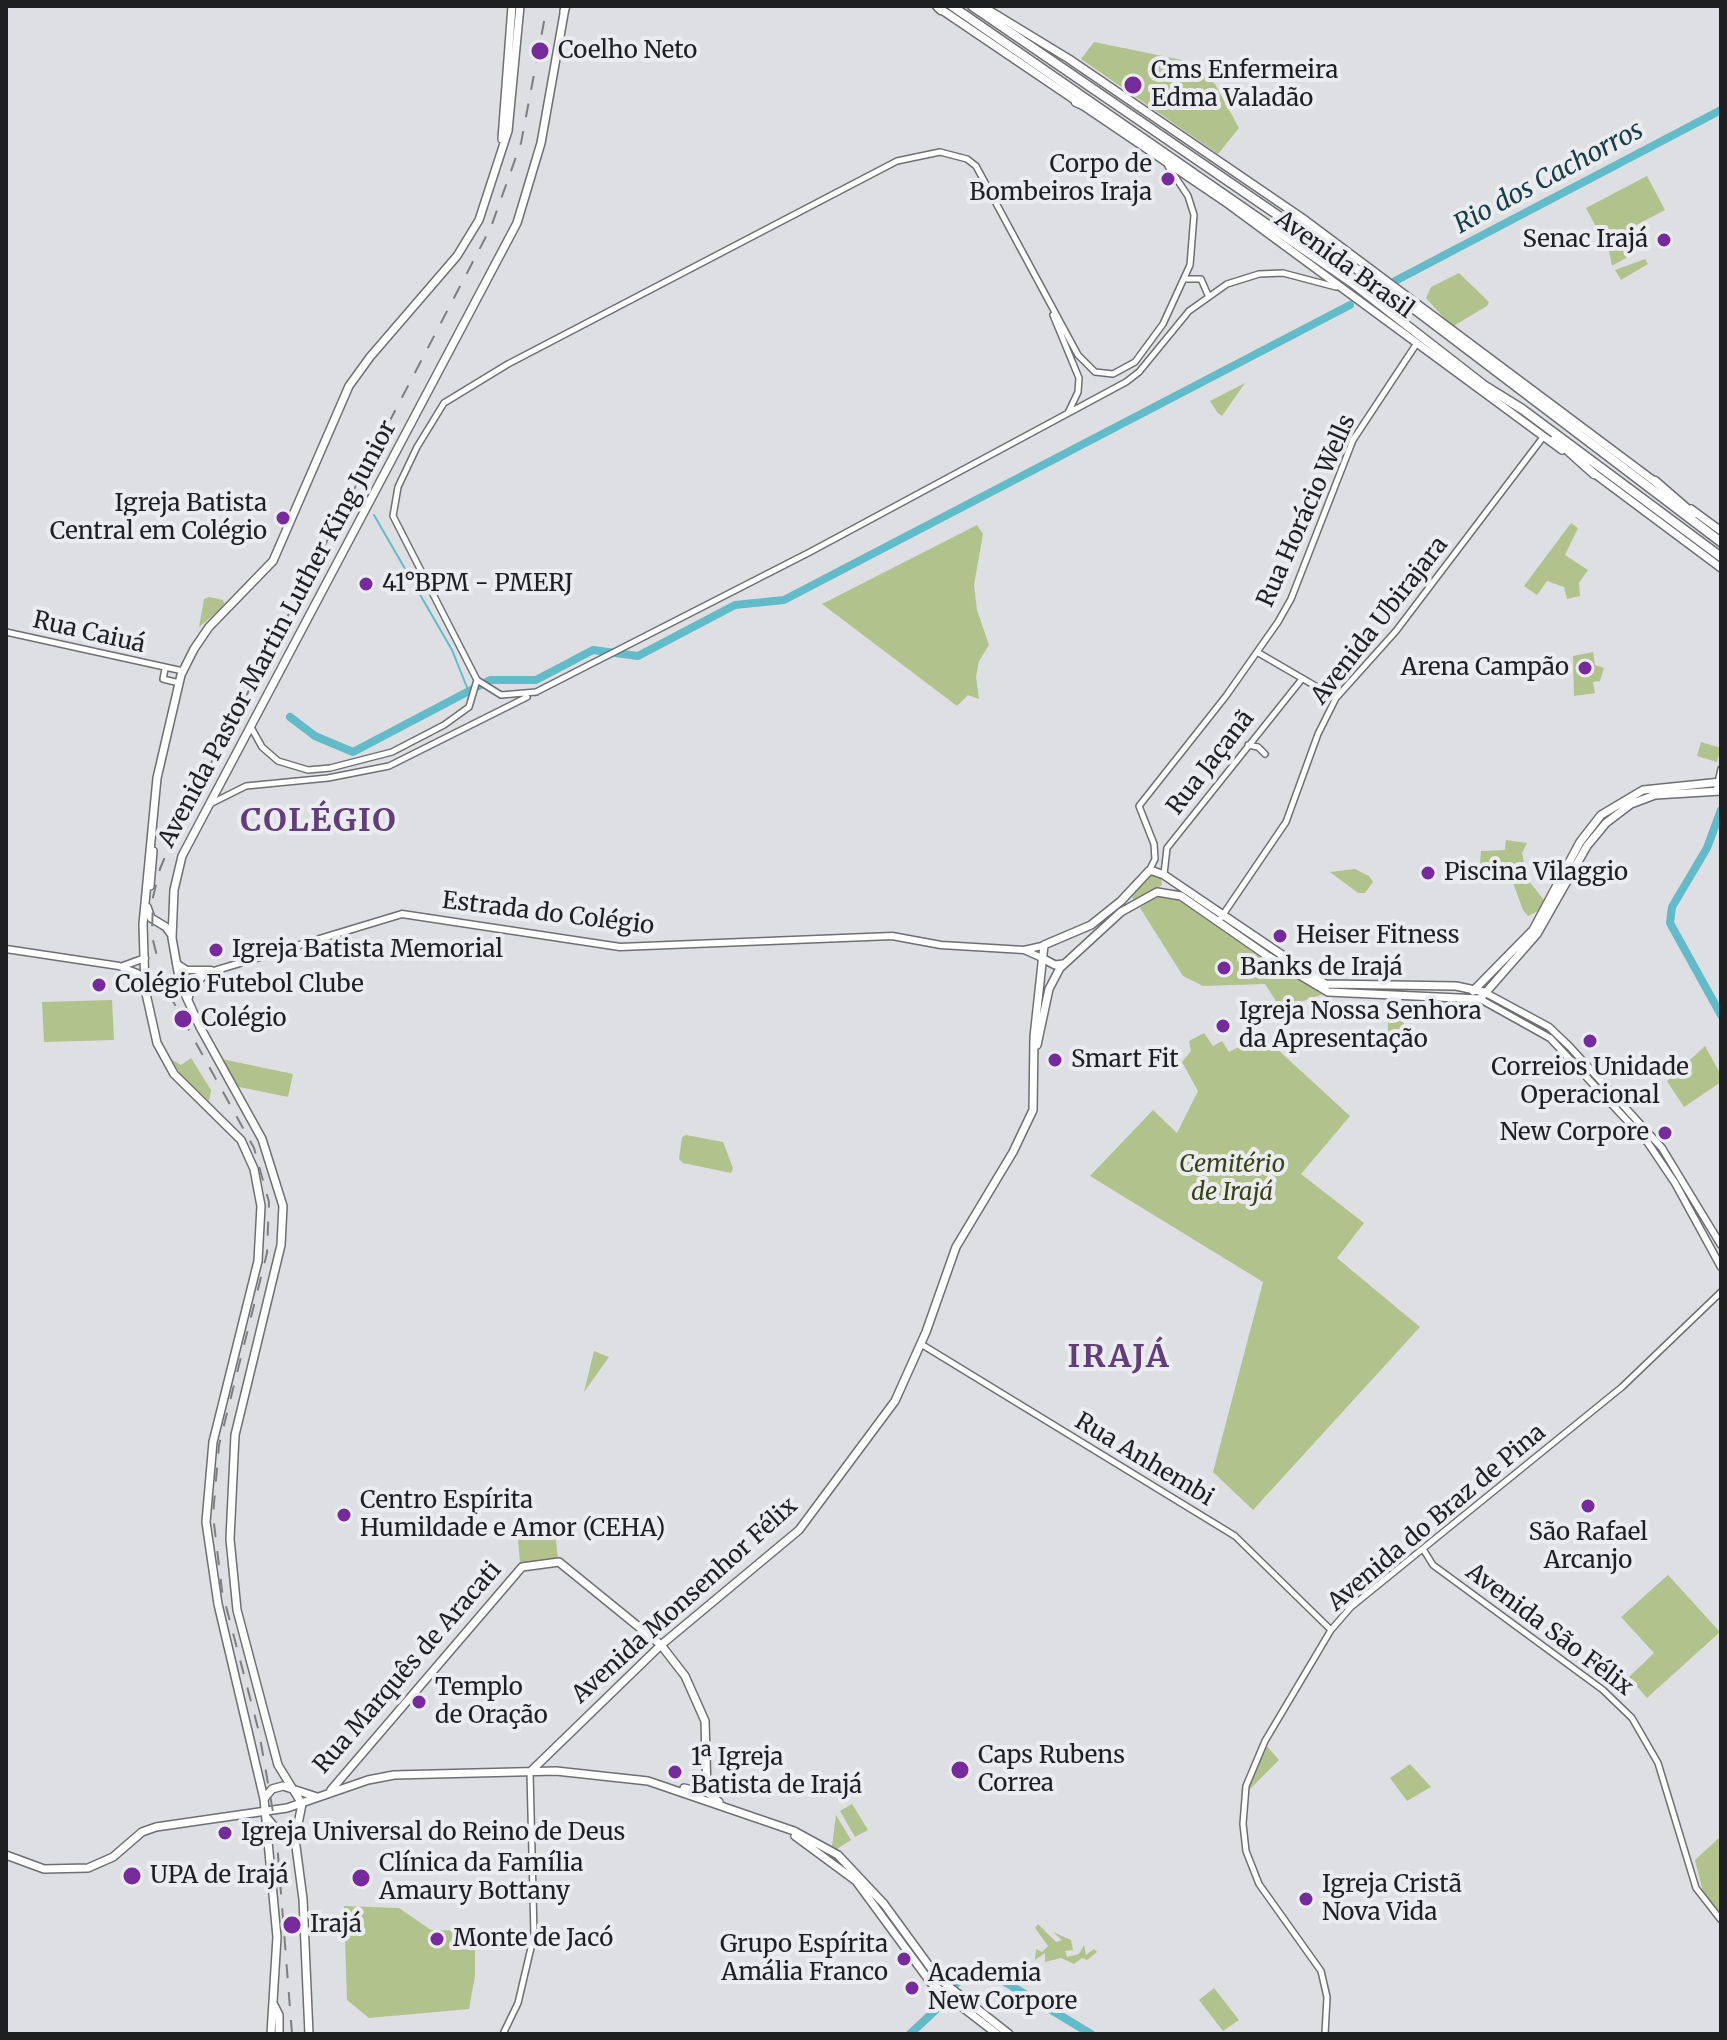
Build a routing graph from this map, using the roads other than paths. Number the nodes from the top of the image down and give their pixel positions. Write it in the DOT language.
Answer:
graph roads {
  1 [pos="512,6"];
  2 [pos="520,6"];
  3 [pos="952,6"];
  4 [pos="972,6"];
  5 [pos="982,6"];
  6 [pos="938,7"];
  7 [pos="565,8"];
  8 [pos="1076,102"];
  9 [pos="502,147"];
  10 [pos="1165,162"];
  11 [pos="1187,166"];
  12 [pos="1186,279"];
  13 [pos="1347,291"];
  14 [pos="1208,296"];
  15 [pos="1177,300"];
  16 [pos="1053,311"];
  17 [pos="1189,311"];
  18 [pos="1417,343"];
  19 [pos="1522,409"];
  20 [pos="1067,414"];
  21 [pos="1544,436"];
  22 [pos="1594,474"];
  23 [pos="1655,481"];
  24 [pos="1721,531"];
  25 [pos="1721,540"];
  26 [pos="1721,557"];
  27 [pos="1721,568"];
  28 [pos="6,632"];
  29 [pos="1257,652"];
  30 [pos="165,669"];
  31 [pos="183,671"];
  32 [pos="1302,679"];
  33 [pos="179,683"];
  34 [pos="478,684"];
  35 [pos="536,692"];
  36 [pos="1336,698"];
  37 [pos="252,729"];
  38 [pos="1247,745"];
  39 [pos="398,749"];
  40 [pos="1265,754"];
  41 [pos="377,757"];
  42 [pos="403,760"];
  43 [pos="380,768"];
  44 [pos="1721,769"];
  45 [pos="1719,787"];
  46 [pos="211,804"];
  47 [pos="152,837"];
  48 [pos="1154,844"];
  49 [pos="1167,848"];
  50 [pos="1156,855"];
  51 [pos="1164,856"];
  52 [pos="1149,871"];
  53 [pos="1164,875"];
  54 [pos="1157,892"];
  55 [pos="173,897"];
  56 [pos="1220,918"];
  57 [pos="157,923"];
  58 [pos="144,938"];
  59 [pos="172,938"];
  60 [pos="1042,946"];
  61 [pos="6,949"];
  62 [pos="1024,950"];
  63 [pos="145,958"];
  64 [pos="1042,958"];
  65 [pos="175,962"];
  66 [pos="1063,964"];
  67 [pos="119,966"];
  68 [pos="218,970"];
  69 [pos="203,976"];
  70 [pos="145,979"];
  71 [pos="180,983"];
  72 [pos="1472,993"];
  73 [pos="1485,993"];
  74 [pos="188,1002"];
  75 [pos="1037,1010"];
  76 [pos="1043,1024"];
  77 [pos="1037,1047"];
  78 [pos="1674,1175"];
  79 [pos="1721,1246"];
  80 [pos="1714,1256"];
  81 [pos="1721,1267"];
  82 [pos="1721,1292"];
  83 [pos="921,1344"];
  84 [pos="1423,1549"];
  85 [pos="1331,1630"];
  86 [pos="649,1635"];
  87 [pos="670,1637"];
  88 [pos="661,1645"];
  89 [pos="651,1654"];
  90 [pos="356,1765"];
  91 [pos="530,1772"];
  92 [pos="371,1778"];
  93 [pos="707,1781"];
  94 [pos="666,1785"];
  95 [pos="292,1787"];
  96 [pos="339,1790"];
  97 [pos="321,1796"];
  98 [pos="264,1799"];
  99 [pos="302,1804"];
  100 [pos="731,1810"];
  101 [pos="266,1814"];
  102 [pos="298,1826"];
  103 [pos="784,1828"];
  104 [pos="6,1855"];
  105 [pos="1721,1920"];
  106 [pos="273,2003"];
  107 [pos="271,2034"];
  108 [pos="279,2034"];
  109 [pos="309,2034"];
  110 [pos="503,2034"];
  111 [pos="997,2034"];
  112 [pos="1009,2034"];
  113 [pos="1325,2034"];
  1 -- 9 [label="main road, Avenida Pastor Martin Luther King Junior"];
  2 -- 9 [label="main road, Avenida Pastor Martin Luther King Junior"];
  3 -- 11 [label="highway, Avenida Brasil"];
  4 -- 25 [label="highway, Avenida Brasil"];
  5 -- 23 [label="main road, Avenida Brasil"];
  6 -- 8 [label="main road, Avenida Brasil"];
  7 -- 37 [label="main road, Avenida Pastor Martin Luther King Junior"];
  8 -- 10 [label="main road, Avenida Brasil"];
  8 -- 11 [label="highway"];
  9 -- 31 [label="main road, Avenida Pastor Martin Luther King Junior"];
  10 -- 12 [label="street"];
  10 -- 13 [label="main road, Avenida Brasil"];
  11 -- 19 [label="highway, Avenida Brasil"];
  12 -- 14 [label="street"];
  12 -- 15 [label="street"];
  13 -- 14 [label="street"];
  13 -- 18 [label="main road, Avenida Brasil"];
  14 -- 17 [label="street"];
  15 -- 16 [label="street"];
  15 -- 17 [label="street"];
  16 -- 20 [label="street"];
  16 -- 34 [label="street"];
  17 -- 20 [label="street"];
  18 -- 21 [label="main road, Avenida Brasil"];
  18 -- 29 [label="street, Rua Horácio Wells"];
  19 -- 22 [label="highway"];
  19 -- 26 [label="highway, Avenida Brasil"];
  20 -- 35 [label="street"];
  21 -- 22 [label="main road, Avenida Brasil"];
  21 -- 36 [label="street, Avenida Ubirajara"];
  22 -- 27 [label="main road, Avenida Brasil"];
  23 -- 24 [label="main road, Avenida Brasil"];
  23 -- 25 [label="highway"];
  28 -- 30 [label="street, Rua Caiuá"];
  29 -- 32 [label="street"];
  29 -- 48 [label="street, Rua Horácio Wells"];
  30 -- 31 [label="street, Rua Caiuá"];
  30 -- 33 [label="street, Rua Caiuá"];
  31 -- 33 [label="main road, Avenida Pastor Martin Luther King Junior"];
  32 -- 36 [label="street"];
  32 -- 38 [label="street, Rua Jaçanã"];
  33 -- 47 [label="main road, Avenida Pastor Martin Luther King Junior"];
  34 -- 35 [label="street"];
  34 -- 39 [label="street"];
  35 -- 42 [label="street"];
  36 -- 56 [label="street, Avenida Ubirajara"];
  37 -- 41 [label="street"];
  37 -- 46 [label="main road, Avenida Pastor Martin Luther King Junior"];
  38 -- 40 [label="street"];
  38 -- 49 [label="street, Rua Jaçanã"];
  39 -- 41 [label="street"];
  39 -- 42 [label="street"];
  41 -- 43 [label="street"];
  42 -- 43 [label="street"];
  43 -- 46 [label="street"];
  44 -- 45 [label="street"];
  45 -- 72 [label="main road"];
  45 -- 73 [label="main road"];
  46 -- 55 [label="main road, Avenida Pastor Martin Luther King Junior"];
  47 -- 57 [label="main road"];
  47 -- 58 [label="main road, Avenida Pastor Martin Luther King Junior"];
  48 -- 49 [label="street"];
  48 -- 50 [label="street"];
  49 -- 51 [label="street, Rua Jaçanã"];
  50 -- 51 [label="street"];
  50 -- 52 [label="street"];
  51 -- 53 [label="street, Rua Jaçanã"];
  52 -- 53 [label="main road"];
  52 -- 60 [label="main road"];
  53 -- 54 [label="main road"];
  53 -- 56 [label="main road"];
  54 -- 56 [label="main road"];
  54 -- 66 [label="main road, Avenida Monsenhor Félix"];
  55 -- 57 [label="main road"];
  55 -- 59 [label="main road, Avenida Pastor Martin Luther King Junior"];
  56 -- 72 [label="main road"];
  57 -- 58 [label="main road"];
  57 -- 59 [label="main road"];
  58 -- 63 [label="main road, Avenida Pastor Martin Luther King Junior"];
  59 -- 65 [label="main road, Avenida Pastor Martin Luther King Junior"];
  60 -- 62 [label="main road, Estrada do Colégio"];
  60 -- 64 [label="main road, Avenida Monsenhor Félix"];
  61 -- 67 [label="main road"];
  62 -- 64 [label="main road, Estrada do Colégio"];
  62 -- 68 [label="main road, Estrada do Colégio"];
  63 -- 67 [label="main road"];
  63 -- 70 [label="main road, Avenida Pastor Martin Luther King Junior"];
  64 -- 66 [label="main road"];
  64 -- 75 [label="main road, Avenida Monsenhor Félix"];
  65 -- 68 [label="main road, Estrada do Colégio"];
  65 -- 71 [label="main road, Avenida Pastor Martin Luther King Junior"];
  66 -- 76 [label="main road, Avenida Monsenhor Félix"];
  67 -- 70 [label="main road"];
  68 -- 69 [label="main road, Estrada do Colégio"];
  69 -- 71 [label="main road, Estrada do Colégio"];
  69 -- 74 [label="main road"];
  70 -- 71 [label="main road, Estrada do Colégio"];
  70 -- 98 [label="main road, Avenida Pastor Martin Luther King Junior"];
  71 -- 74 [label="main road, Avenida Pastor Martin Luther King Junior"];
  72 -- 73 [label="main road"];
  73 -- 78 [label="main road"];
  74 -- 95 [label="main road, Avenida Pastor Martin Luther King Junior"];
  75 -- 76 [label="main road"];
  75 -- 77 [label="main road, Avenida Monsenhor Félix"];
  76 -- 77 [label="main road, Avenida Monsenhor Félix"];
  77 -- 83 [label="main road, Avenida Monsenhor Félix"];
  78 -- 79 [label="main road"];
  78 -- 80 [label="main road"];
  79 -- 80 [label="main road"];
  80 -- 81 [label="main road"];
  82 -- 84 [label="street, Avenida do Braz de Pina"];
  83 -- 85 [label="street, Rua Anhembi"];
  83 -- 87 [label="main road, Avenida Monsenhor Félix"];
  84 -- 85 [label="street, Avenida do Braz de Pina"];
  84 -- 105 [label="street, Avenida São Félix"];
  85 -- 113 [label="street, Avenida do Braz de Pina"];
  86 -- 87 [label="main road"];
  86 -- 88 [label="main road"];
  86 -- 89 [label="main road"];
  86 -- 90 [label="main road, Rua Marquês de Aracati"];
  87 -- 88 [label="main road, Avenida Monsenhor Félix"];
  88 -- 89 [label="main road, Avenida Monsenhor Félix"];
  88 -- 93 [label="main road"];
  89 -- 91 [label="main road, Avenida Monsenhor Félix"];
  90 -- 92 [label="main road"];
  90 -- 96 [label="main road"];
  90 -- 97 [label="main road, Rua Marquês de Aracati"];
  91 -- 92 [label="main road"];
  91 -- 94 [label="main road"];
  91 -- 110 [label="street"];
  92 -- 96 [label="main road"];
  93 -- 94 [label="main road"];
  93 -- 100 [label="main road"];
  94 -- 100 [label="main road"];
  95 -- 97 [label="main road"];
  95 -- 98 [label="main road"];
  95 -- 99 [label="main road, Avenida Pastor Martin Luther King Junior"];
  96 -- 97 [label="main road"];
  97 -- 99 [label="main road"];
  98 -- 101 [label="main road, Avenida Pastor Martin Luther King Junior"];
  99 -- 101 [label="main road"];
  99 -- 102 [label="main road"];
  100 -- 103 [label="main road"];
  101 -- 102 [label="main road"];
  101 -- 104 [label="main road"];
  101 -- 106 [label="main road, Avenida Pastor Martin Luther King Junior"];
  102 -- 109 [label="main road"];
  103 -- 111 [label="main road"];
  103 -- 112 [label="main road"];
  106 -- 107 [label="main road, Avenida Pastor Martin Luther King Junior"];
  106 -- 108 [label="main road"];
}
